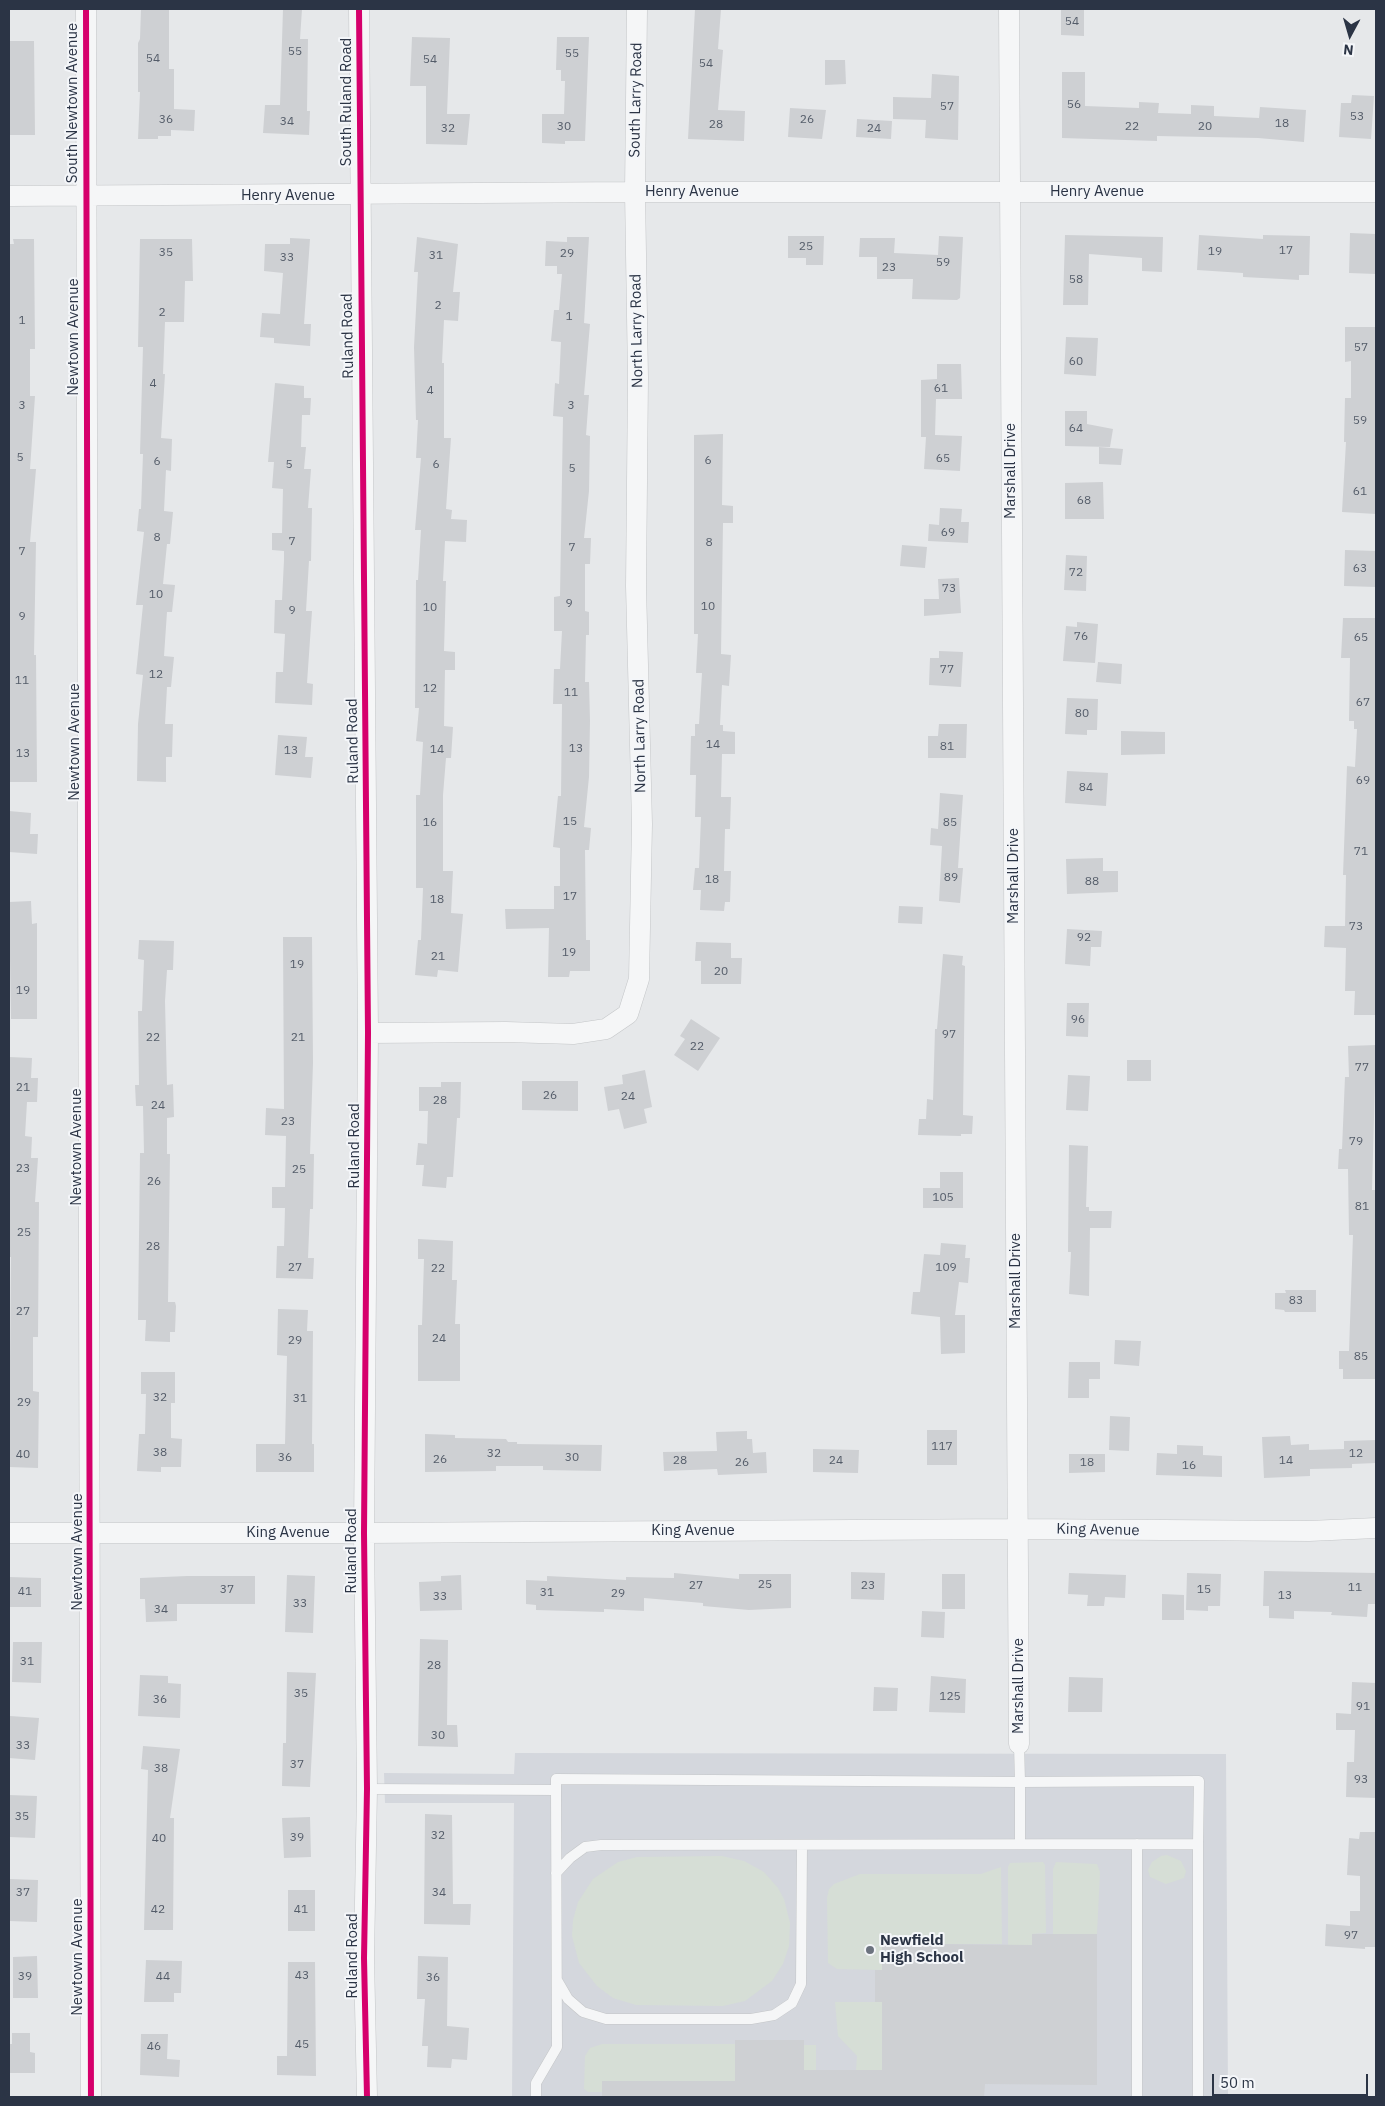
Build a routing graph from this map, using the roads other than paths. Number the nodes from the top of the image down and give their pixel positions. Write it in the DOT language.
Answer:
graph roads {
  1 [pos="86,9"];
  2 [pos="359,9"];
  3 [pos="638,9"];
  4 [pos="1010,9"];
  5 [pos="635,192"];
  6 [pos="1376,192"];
  7 [pos="1010,193"];
  8 [pos="359,195"];
  9 [pos="9,196"];
  10 [pos="86,196"];
  11 [pos="368,1033"];
  12 [pos="1376,1528"];
  13 [pos="1017,1529"];
  14 [pos="91,1531"];
  15 [pos="9,1533"];
  16 [pos="364,1533"];
  17 [pos="1019,1744"];
  18 [pos="1020,1782"];
  19 [pos="366,1789"];
  20 [pos="556,1790"];
  21 [pos="1020,1844"];
  22 [pos="1137,1844"];
  23 [pos="1198,1844"];
  24 [pos="802,1846"];
  25 [pos="556,1873"];
  26 [pos="556,1980"];
  27 [pos="91,2097"];
  28 [pos="367,2097"];
  29 [pos="536,2097"];
  30 [pos="1137,2097"];
  31 [pos="1198,2097"];
  1 -- 10 [label="street, South Newtown Avenue"];
  2 -- 8 [label="street, South Ruland Road"];
  3 -- 5 [label="street, South Larry Road"];
  4 -- 7 [label="street, Marshall Drive"];
  5 -- 7 [label="street, Henry Avenue"];
  5 -- 8 [label="street, Henry Avenue"];
  5 -- 11 [label="street, North Larry Road"];
  6 -- 7 [label="street, Henry Avenue"];
  7 -- 13 [label="street, Marshall Drive"];
  8 -- 10 [label="street, Henry Avenue"];
  8 -- 11 [label="street, Ruland Road"];
  9 -- 10 [label="street, Henry Avenue"];
  10 -- 14 [label="street, Newtown Avenue"];
  11 -- 16 [label="street, Ruland Road"];
  12 -- 13 [label="street, King Avenue"];
  13 -- 16 [label="street, King Avenue"];
  13 -- 17 [label="street, Marshall Drive"];
  14 -- 15 [label="street, King Avenue"];
  14 -- 16 [label="street, King Avenue"];
  14 -- 27 [label="street, Newtown Avenue"];
  16 -- 19 [label="street, Ruland Road"];
  17 -- 18 [label="lane"];
  18 -- 20 [label="lane"];
  18 -- 21 [label="lane"];
  18 -- 23 [label="lane"];
  19 -- 20 [label="lane"];
  19 -- 28 [label="street, Ruland Road"];
  20 -- 25 [label="lane"];
  21 -- 22 [label="lane"];
  21 -- 24 [label="lane"];
  22 -- 23 [label="lane"];
  22 -- 30 [label="lane"];
  23 -- 31 [label="lane"];
  24 -- 25 [label="lane"];
  24 -- 26 [label="lane"];
  25 -- 26 [label="lane"];
  26 -- 29 [label="lane"];
}
